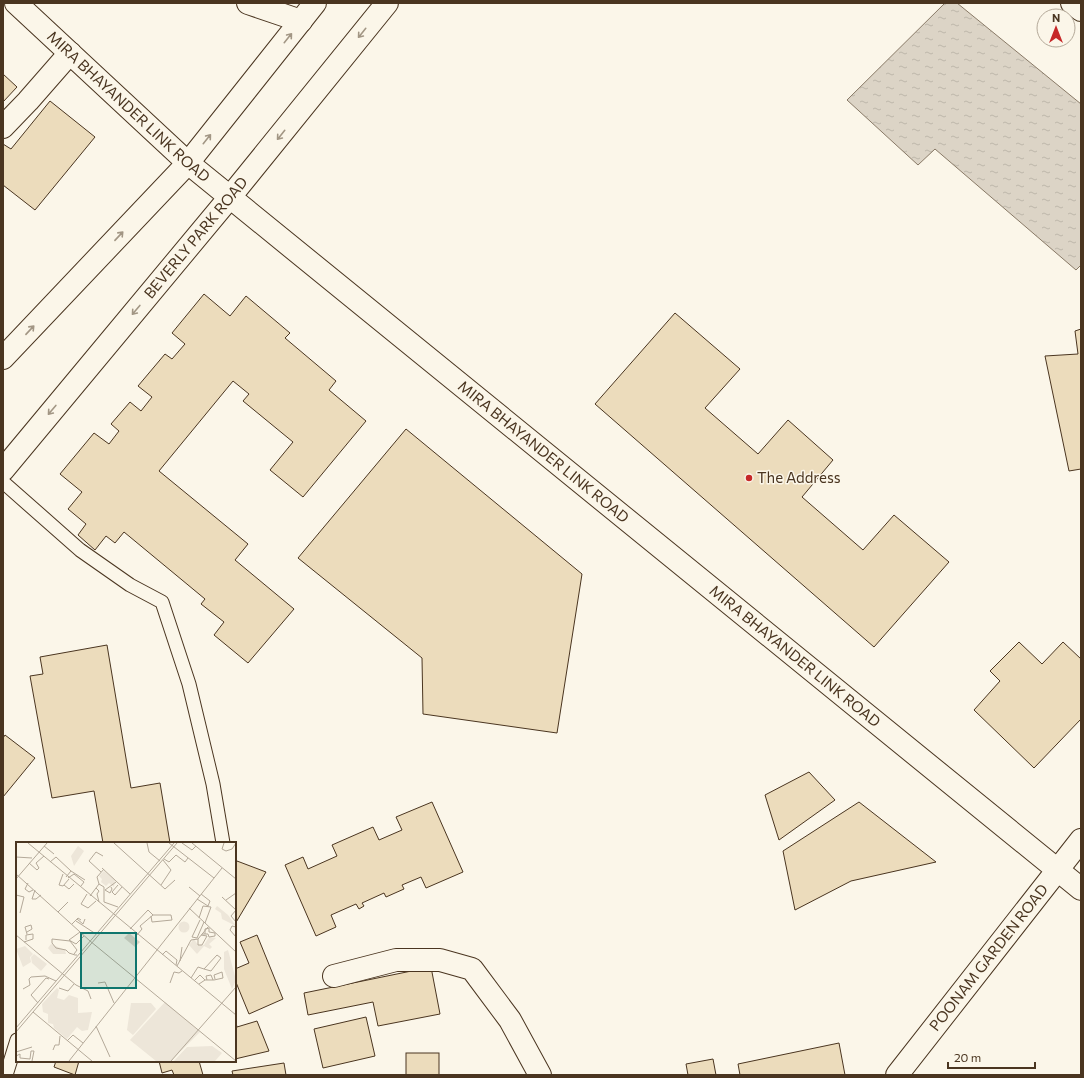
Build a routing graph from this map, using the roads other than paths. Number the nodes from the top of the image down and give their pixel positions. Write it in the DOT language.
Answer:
graph roads {
  1 [pos="16,3"];
  2 [pos="248,3"];
  3 [pos="315,3"];
  4 [pos="387,3"];
  5 [pos="1072,3"];
  6 [pos="1081,10"];
  7 [pos="302,20"];
  8 [pos="70,53"];
  9 [pos="3,128"];
  10 [pos="188,163"];
  11 [pos="230,197"];
  12 [pos="3,358"];
  13 [pos="3,470"];
  14 [pos="3,482"];
  15 [pos="1081,840"];
  16 [pos="223,842"];
  17 [pos="1057,870"];
  18 [pos="1081,889"];
  19 [pos="334,976"];
  20 [pos="16,1043"];
  21 [pos="6,1075"];
  22 [pos="540,1075"];
  23 [pos="897,1075"];
  1 -- 8 [label="street, MIRA BHAYANDER LINK ROAD"];
  2 -- 7 [label="street"];
  3 -- 7 [label="street"];
  4 -- 11 [label="street, BEVERLY PARK ROAD, one-way"];
  5 -- 6 [label="street"];
  10 -- 7 [label="street, one-way"];
  8 -- 9 [label="street"];
  8 -- 10 [label="street, MIRA BHAYANDER LINK ROAD"];
  10 -- 11 [label="street, MIRA BHAYANDER LINK ROAD"];
  12 -- 10 [label="street, one-way"];
  11 -- 13 [label="street, BEVERLY PARK ROAD, one-way"];
  11 -- 17 [label="street, MIRA BHAYANDER LINK ROAD"];
  14 -- 16 [label="lane"];
  15 -- 17 [label="street, POONAM GARDEN ROAD"];
  17 -- 18 [label="street, MIRA BHAYANDER LINK ROAD"];
  17 -- 23 [label="street, POONAM GARDEN ROAD"];
  19 -- 22 [label="street"];
  20 -- 21 [label="lane"];
}
